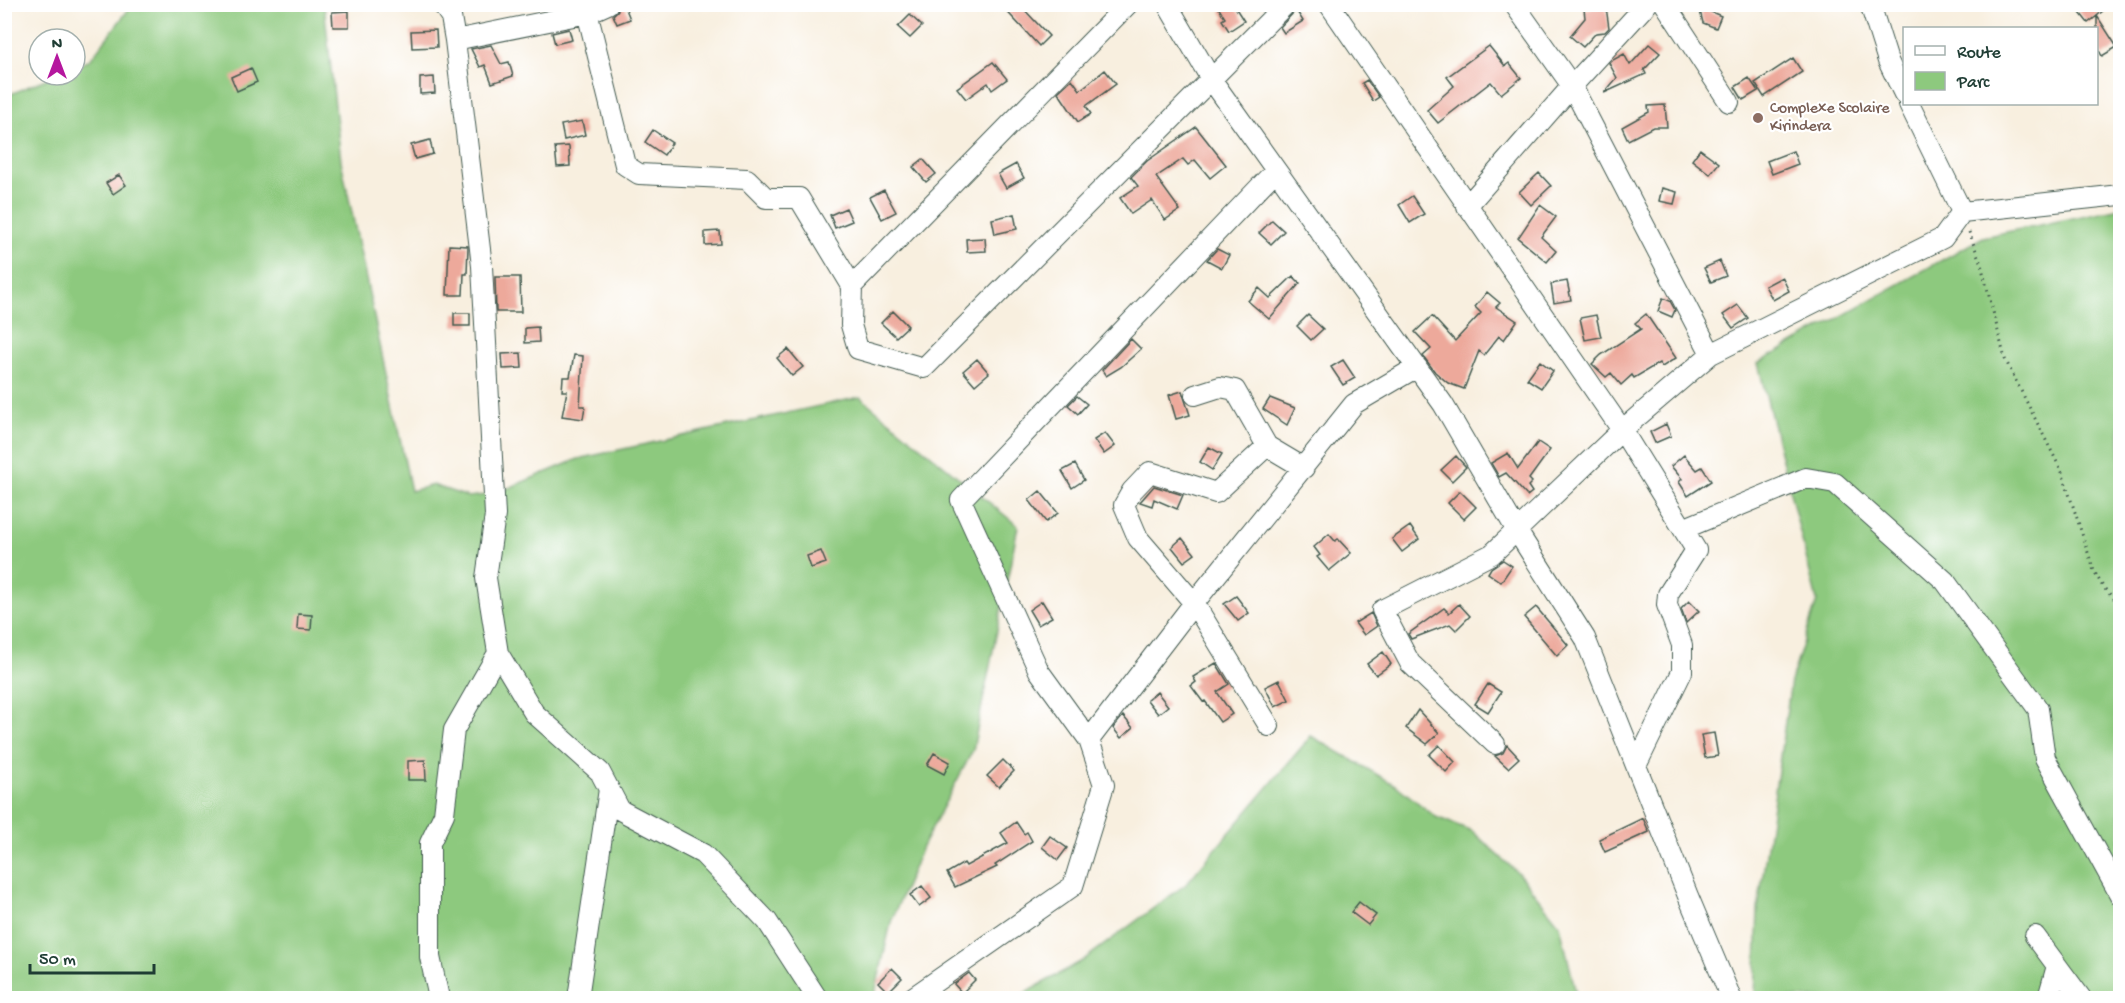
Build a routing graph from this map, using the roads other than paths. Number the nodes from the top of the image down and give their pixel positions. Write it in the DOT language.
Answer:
graph roads {
  1 [pos="442,4"];
  2 [pos="608,4"];
  3 [pos="1128,4"];
  4 [pos="1167,4"];
  5 [pos="1286,4"];
  6 [pos="1329,4"];
  7 [pos="1514,4"];
  8 [pos="1647,4"];
  9 [pos="1665,4"];
  10 [pos="1870,4"];
  11 [pos="586,9"];
  12 [pos="455,40"];
  13 [pos="1211,79"];
  14 [pos="1572,86"];
  15 [pos="1903,90"];
  16 [pos="1729,102"];
  17 [pos="1909,105"];
  18 [pos="1276,170"];
  19 [pos="2121,195"];
  20 [pos="1467,206"];
  21 [pos="1962,212"];
  22 [pos="852,286"];
  23 [pos="1711,354"];
  24 [pos="1417,367"];
  25 [pos="1195,395"];
  26 [pos="1622,430"];
  27 [pos="1267,446"];
  28 [pos="1304,468"];
  29 [pos="1683,529"];
  30 [pos="1517,531"];
  31 [pos="1194,603"];
  32 [pos="498,653"];
  33 [pos="1269,726"];
  34 [pos="1089,740"];
  35 [pos="1495,744"];
  36 [pos="1636,766"];
  37 [pos="609,789"];
  38 [pos="2121,896"];
  39 [pos="2035,936"];
  40 [pos="2057,966"];
  41 [pos="439,999"];
  42 [pos="578,999"];
  43 [pos="817,999"];
  44 [pos="912,999"];
  45 [pos="1731,999"];
  46 [pos="2048,999"];
  47 [pos="2081,999"];
  1 -- 12 [label="street"];
  2 -- 11 [label="street"];
  3 -- 22 [label="street"];
  4 -- 13 [label="street"];
  5 -- 13 [label="street"];
  6 -- 20 [label="street"];
  7 -- 14 [label="street"];
  8 -- 14 [label="street"];
  9 -- 16 [label="street"];
  10 -- 15 [label="street"];
  11 -- 12 [label="street"];
  11 -- 22 [label="street"];
  12 -- 32 [label="street"];
  13 -- 18 [label="street"];
  13 -- 22 [label="street"];
  14 -- 20 [label="street"];
  14 -- 23 [label="street"];
  17 -- 21 [label="street"];
  18 -- 24 [label="street"];
  18 -- 34 [label="street"];
  19 -- 21 [label="street"];
  20 -- 26 [label="street"];
  21 -- 23 [label="street"];
  23 -- 26 [label="street"];
  24 -- 28 [label="street"];
  24 -- 30 [label="street"];
  25 -- 27 [label="street"];
  26 -- 29 [label="street"];
  26 -- 30 [label="street"];
  27 -- 28 [label="street"];
  27 -- 31 [label="street"];
  28 -- 31 [label="street"];
  29 -- 36 [label="street"];
  29 -- 38 [label="street"];
  30 -- 35 [label="street"];
  30 -- 36 [label="street"];
  31 -- 33 [label="street"];
  31 -- 34 [label="street"];
  32 -- 37 [label="street"];
  32 -- 41 [label="street"];
  34 -- 44 [label="street"];
  36 -- 45 [label="street"];
  37 -- 42 [label="street"];
  37 -- 43 [label="street"];
  39 -- 40 [label="street"];
  40 -- 46 [label="street"];
  40 -- 47 [label="street"];
}
